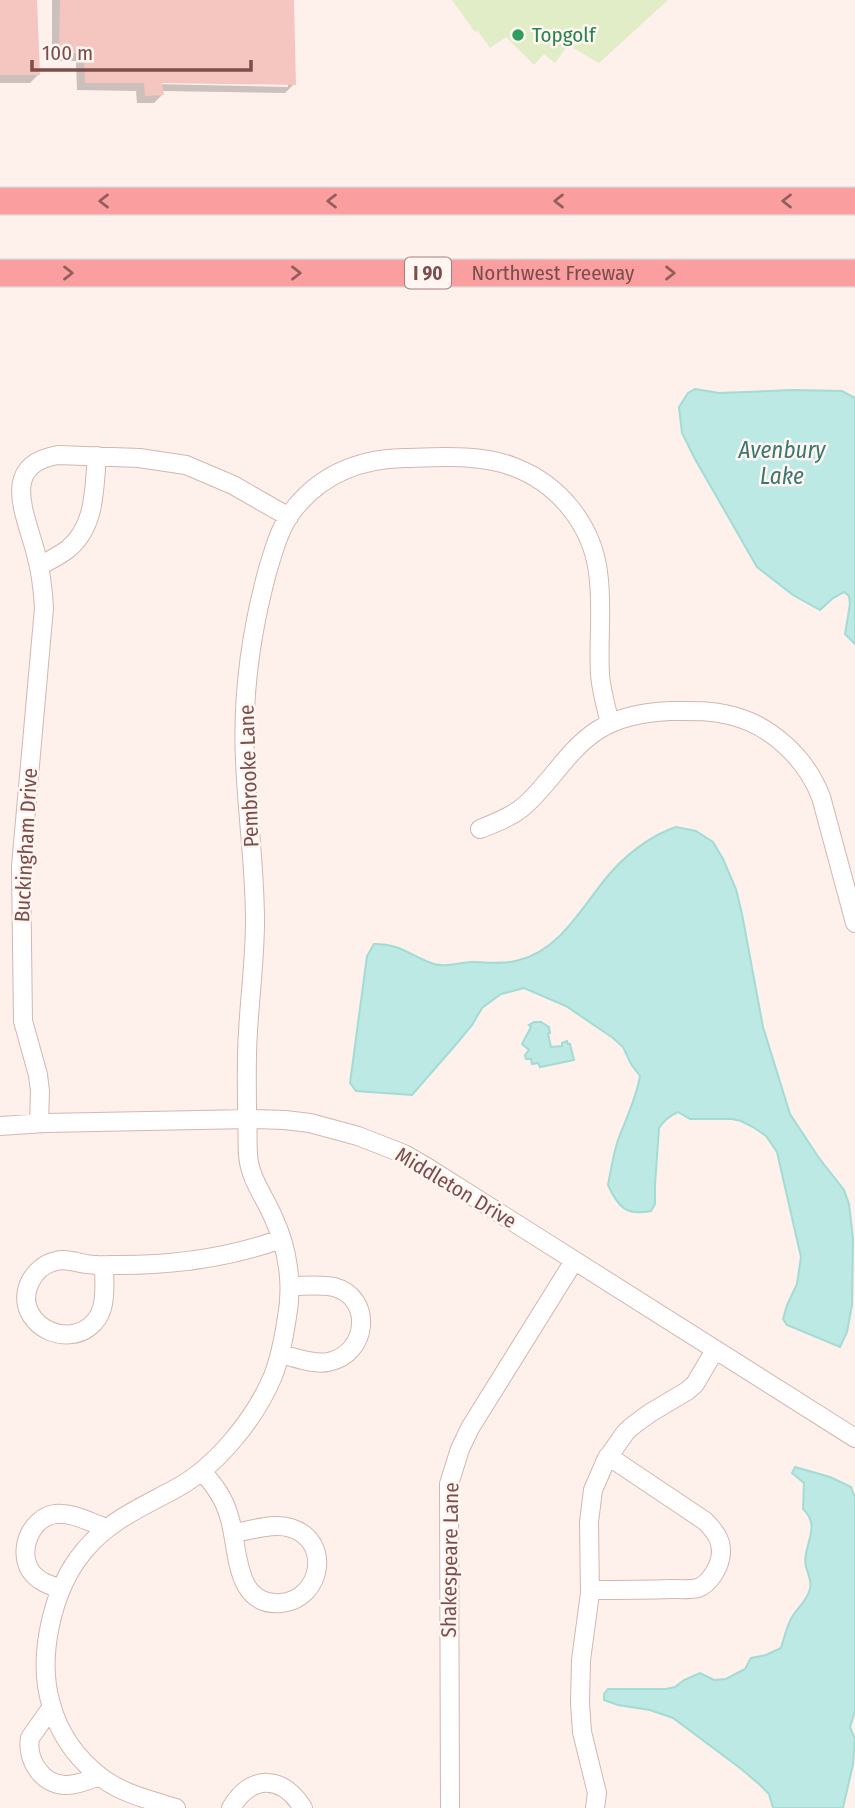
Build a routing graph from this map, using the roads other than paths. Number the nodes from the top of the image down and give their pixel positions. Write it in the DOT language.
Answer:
graph roads {
  1 [pos="0,201"];
  2 [pos="855,201"];
  3 [pos="0,273"];
  4 [pos="855,273"];
  5 [pos="97,456"];
  6 [pos="289,517"];
  7 [pos="39,566"];
  8 [pos="610,723"];
  9 [pos="480,829"];
  10 [pos="855,923"];
  11 [pos="247,1119"];
  12 [pos="39,1123"];
  13 [pos="0,1126"];
  14 [pos="281,1240"];
  15 [pos="574,1261"];
  16 [pos="104,1265"];
  17 [pos="290,1286"];
  18 [pos="715,1350"];
  19 [pos="280,1353"];
  20 [pos="855,1438"];
  21 [pos="608,1456"];
  22 [pos="202,1471"];
  23 [pos="107,1528"];
  24 [pos="233,1533"];
  25 [pos="61,1589"];
  26 [pos="590,1590"];
  27 [pos="51,1708"];
  28 [pos="100,1776"];
  29 [pos="176,1808"];
  30 [pos="231,1808"];
  31 [pos="303,1808"];
  32 [pos="450,1808"];
  33 [pos="596,1808"];
  2 -- 1 [label="highway, one-way"];
  3 -- 4 [label="highway, Northwest Freeway / I 90, one-way"];
  5 -- 6 [label="street, Buckingham Drive"];
  5 -- 7 [label="street"];
  5 -- 7 [label="street, Buckingham Drive"];
  6 -- 8 [label="street, Pembrooke Lane"];
  6 -- 11 [label="street, Pembrooke Lane"];
  7 -- 12 [label="street, Buckingham Drive"];
  8 -- 9 [label="street"];
  8 -- 10 [label="street"];
  11 -- 12 [label="street, Middleton Drive"];
  11 -- 14 [label="street, Pembrooke Lane"];
  11 -- 15 [label="street, Middleton Drive"];
  12 -- 13 [label="street, Middleton Drive"];
  14 -- 16 [label="street"];
  14 -- 17 [label="street, Pembrooke Lane"];
  15 -- 18 [label="street, Middleton Drive"];
  15 -- 32 [label="street, Shakespeare Lane"];
  16 -- 16 [label="street"];
  17 -- 19 [label="street"];
  17 -- 19 [label="street"];
  18 -- 20 [label="street, Middleton Drive"];
  18 -- 21 [label="street"];
  19 -- 22 [label="street"];
  21 -- 26 [label="street"];
  21 -- 26 [label="street"];
  22 -- 23 [label="street"];
  22 -- 24 [label="street"];
  23 -- 25 [label="street"];
  23 -- 25 [label="street"];
  24 -- 24 [label="street"];
  25 -- 27 [label="street"];
  26 -- 33 [label="street"];
  27 -- 28 [label="street"];
  27 -- 28 [label="street"];
  28 -- 29 [label="street"];
  30 -- 31 [label="street"];
}
